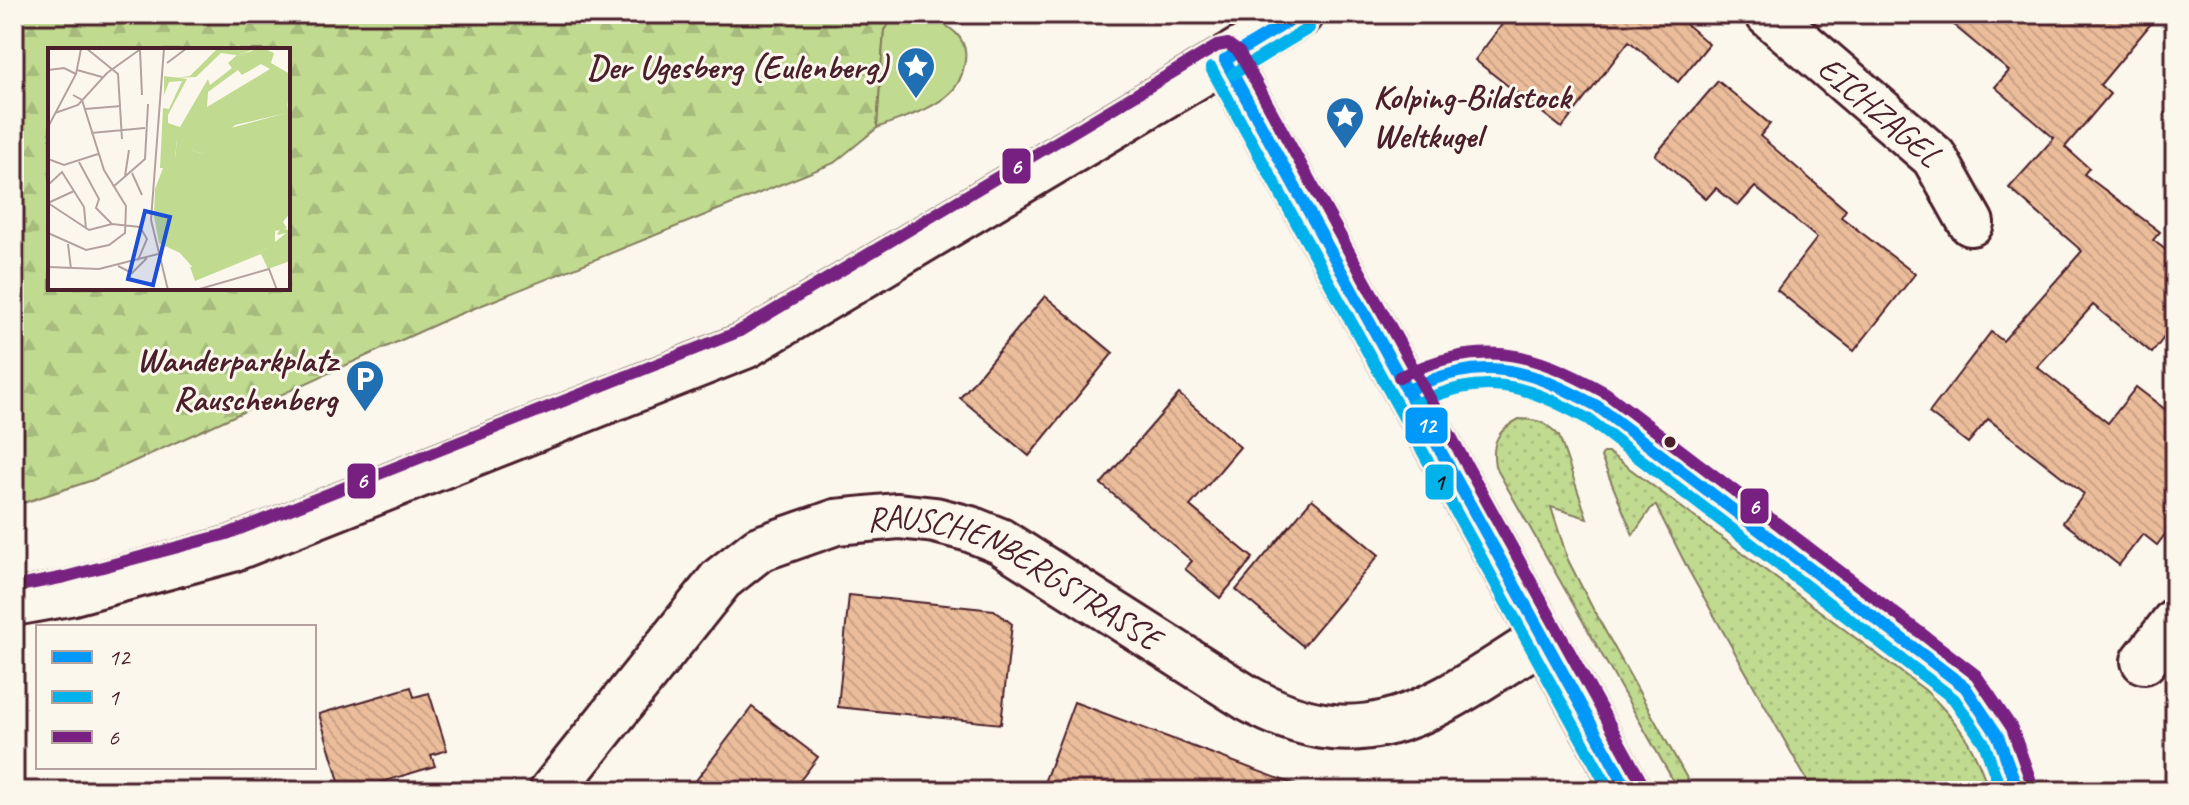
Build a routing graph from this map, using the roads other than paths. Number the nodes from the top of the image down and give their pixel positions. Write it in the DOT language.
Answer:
graph roads {
  1 [pos="1301,14"];
  2 [pos="1768,14"];
  3 [pos="1225,60"];
  4 [pos="1971,223"];
  5 [pos="14,603"];
  6 [pos="2175,621"];
  7 [pos="1544,638"];
  8 [pos="2144,661"];
  9 [pos="552,791"];
  10 [pos="1628,791"];
  1 -- 3 [label="street"];
  2 -- 4 [label="street, EICHZAGEL"];
  3 -- 5 [label="street"];
  3 -- 7 [label="street"];
  6 -- 8 [label="street"];
  7 -- 9 [label="street, RAUSCHENBERGSTRASSE"];
  7 -- 10 [label="street"];
}
